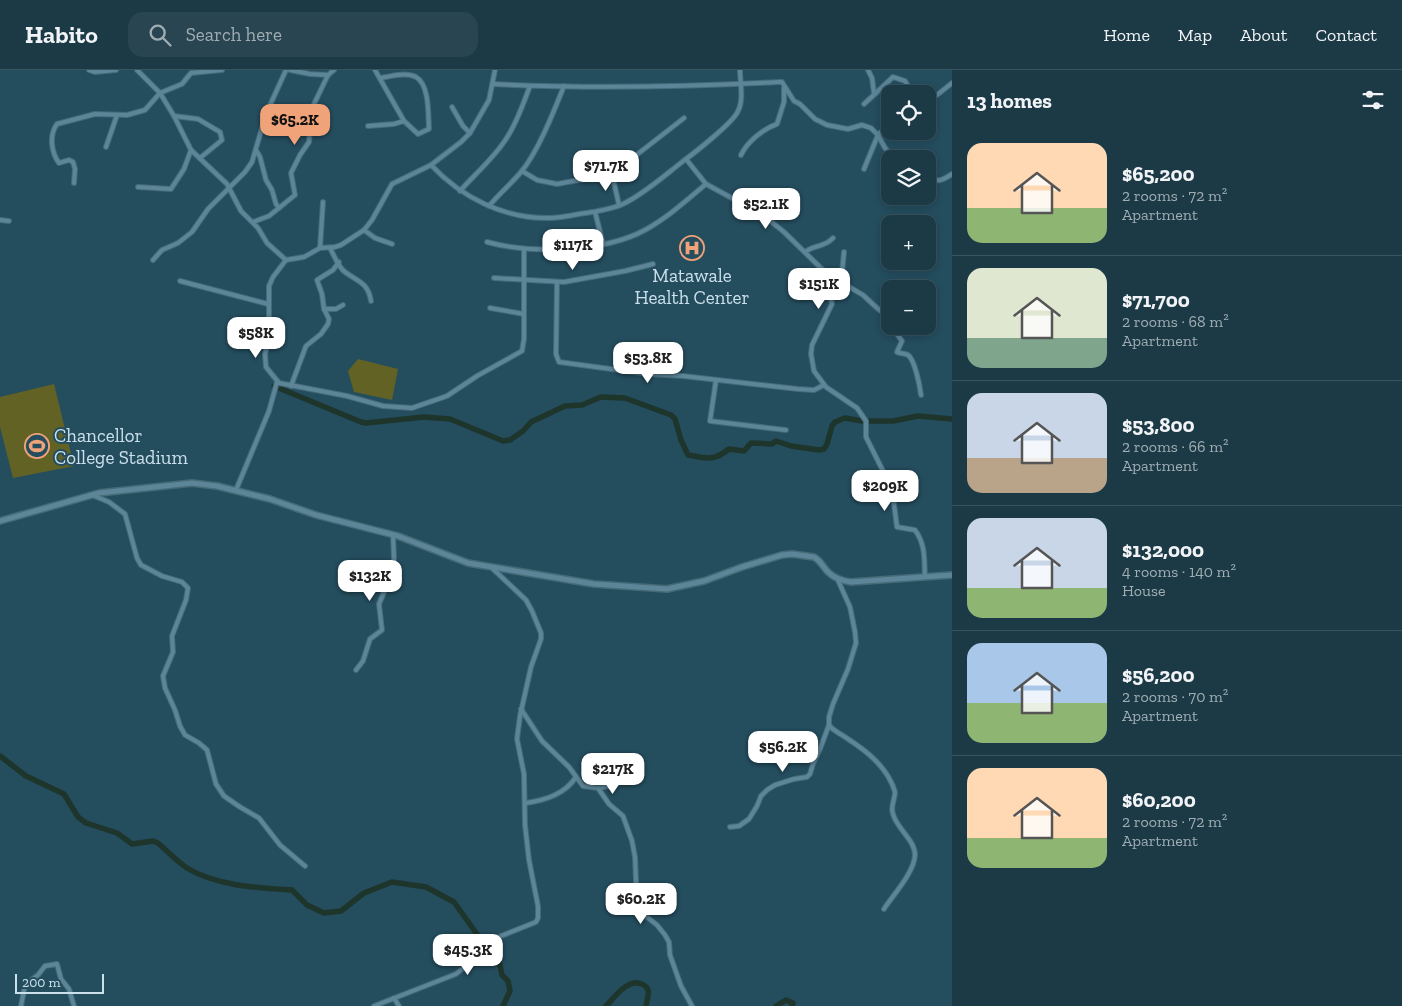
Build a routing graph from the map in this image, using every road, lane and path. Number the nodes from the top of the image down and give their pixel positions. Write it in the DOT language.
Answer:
graph roads {
  1 [pos="89,70"];
  2 [pos="116,70"];
  3 [pos="137,70"];
  4 [pos="222,70"];
  5 [pos="286,70"];
  6 [pos="290,70"];
  7 [pos="334,70"];
  8 [pos="375,70"];
  9 [pos="495,70"];
  10 [pos="740,70"];
  11 [pos="868,70"];
  12 [pos="328,75"];
  13 [pos="381,78"];
  14 [pos="952,83"];
  15 [pos="494,84"];
  16 [pos="740,84"];
  17 [pos="884,85"];
  18 [pos="907,85"];
  19 [pos="530,86"];
  20 [pos="564,86"];
  21 [pos="784,86"];
  22 [pos="881,88"];
  23 [pos="160,92"];
  24 [pos="876,93"];
  25 [pos="936,95"];
  26 [pos="864,104"];
  27 [pos="452,107"];
  28 [pos="118,115"];
  29 [pos="174,116"];
  30 [pos="684,118"];
  31 [pos="404,122"];
  32 [pos="368,126"];
  33 [pos="881,131"];
  34 [pos="470,133"];
  35 [pos="878,134"];
  36 [pos="106,147"];
  37 [pos="191,150"];
  38 [pos="256,150"];
  39 [pos="887,150"];
  40 [pos="741,155"];
  41 [pos="200,158"];
  42 [pos="686,159"];
  43 [pos="431,165"];
  44 [pos="864,169"];
  45 [pos="522,171"];
  46 [pos="612,174"];
  47 [pos="952,174"];
  48 [pos="936,181"];
  49 [pos="74,183"];
  50 [pos="706,184"];
  51 [pos="138,187"];
  52 [pos="230,187"];
  53 [pos="460,191"];
  54 [pos="323,202"];
  55 [pos="619,205"];
  56 [pos="489,206"];
  57 [pos="279,208"];
  58 [pos="595,212"];
  59 [pos="0,220"];
  60 [pos="9,221"];
  61 [pos="253,222"];
  62 [pos="364,230"];
  63 [pos="833,238"];
  64 [pos="487,242"];
  65 [pos="603,243"];
  66 [pos="392,244"];
  67 [pos="320,248"];
  68 [pos="330,248"];
  69 [pos="524,248"];
  70 [pos="806,252"];
  71 [pos="844,252"];
  72 [pos="153,260"];
  73 [pos="286,260"];
  74 [pos="338,262"];
  75 [pos="653,264"];
  76 [pos="827,274"];
  77 [pos="494,278"];
  78 [pos="838,279"];
  79 [pos="180,281"];
  80 [pos="524,281"];
  81 [pos="557,282"];
  82 [pos="371,301"];
  83 [pos="268,304"];
  84 [pos="343,305"];
  85 [pos="324,308"];
  86 [pos="490,308"];
  87 [pos="881,311"];
  88 [pos="524,314"];
  89 [pos="898,335"];
  90 [pos="716,380"];
  91 [pos="277,382"];
  92 [pos="824,385"];
  93 [pos="291,386"];
  94 [pos="922,395"];
  95 [pos="786,430"];
  96 [pos="236,490"];
  97 [pos="90,495"];
  98 [pos="0,521"];
  99 [pos="393,535"];
  100 [pos="492,567"];
  101 [pos="952,575"];
  102 [pos="925,577"];
  103 [pos="837,578"];
  104 [pos="356,670"];
  105 [pos="521,709"];
  106 [pos="829,725"];
  107 [pos="576,777"];
  108 [pos="620,782"];
  109 [pos="598,788"];
  110 [pos="526,803"];
  111 [pos="730,827"];
  112 [pos="305,866"];
  113 [pos="884,909"];
  114 [pos="394,998"];
  115 [pos="21,1006"];
  116 [pos="74,1006"];
  117 [pos="374,1006"];
  118 [pos="399,1006"];
  119 [pos="692,1006"];
  1 -- 2 [label="street"];
  3 -- 23 [label="street"];
  4 -- 23 [label="street"];
  5 -- 38 [label="street"];
  6 -- 12 [label="street"];
  7 -- 12 [label="street"];
  8 -- 13 [label="street"];
  9 -- 15 [label="street"];
  10 -- 16 [label="street"];
  11 -- 24 [label="street"];
  12 -- 57 [label="street"];
  13 -- 31 [label="street"];
  13 -- 31 [label="street"];
  14 -- 25 [label="street"];
  15 -- 19 [label="street"];
  15 -- 34 [label="street"];
  16 -- 20 [label="street"];
  16 -- 21 [label="street"];
  16 -- 42 [label="street"];
  17 -- 18 [label="street"];
  19 -- 20 [label="street"];
  19 -- 53 [label="street"];
  20 -- 45 [label="street"];
  21 -- 35 [label="street"];
  21 -- 40 [label="street"];
  22 -- 24 [label="street"];
  23 -- 28 [label="street"];
  23 -- 29 [label="street"];
  24 -- 26 [label="street"];
  27 -- 34 [label="street"];
  28 -- 36 [label="street"];
  28 -- 49 [label="street"];
  29 -- 37 [label="street"];
  29 -- 41 [label="street"];
  30 -- 46 [label="street"];
  31 -- 32 [label="street"];
  33 -- 35 [label="street"];
  34 -- 43 [label="street"];
  35 -- 39 [label="street"];
  35 -- 44 [label="street"];
  37 -- 41 [label="street"];
  37 -- 51 [label="street"];
  38 -- 52 [label="street"];
  38 -- 57 [label="street"];
  41 -- 52 [label="street"];
  42 -- 50 [label="street"];
  42 -- 55 [label="street"];
  43 -- 53 [label="street"];
  43 -- 62 [label="street"];
  45 -- 46 [label="street"];
  45 -- 56 [label="street"];
  46 -- 55 [label="street"];
  47 -- 48 [label="street"];
  50 -- 65 [label="street"];
  50 -- 70 [label="street"];
  52 -- 61 [label="street"];
  52 -- 72 [label="street"];
  53 -- 56 [label="street"];
  54 -- 67 [label="street"];
  55 -- 58 [label="street"];
  56 -- 58 [label="street"];
  57 -- 61 [label="street"];
  58 -- 65 [label="street"];
  59 -- 60 [label="street"];
  61 -- 73 [label="street"];
  62 -- 66 [label="street"];
  62 -- 68 [label="street"];
  63 -- 70 [label="street"];
  64 -- 69 [label="street"];
  65 -- 69 [label="street"];
  67 -- 68 [label="street"];
  67 -- 73 [label="street"];
  68 -- 74 [label="street"];
  69 -- 80 [label="street"];
  70 -- 76 [label="street"];
  71 -- 78 [label="street"];
  73 -- 83 [label="street"];
  74 -- 82 [label="street"];
  74 -- 85 [label="street"];
  75 -- 81 [label="street"];
  76 -- 78 [label="street"];
  76 -- 92 [label="street"];
  77 -- 80 [label="street"];
  78 -- 87 [label="street"];
  79 -- 83 [label="street"];
  80 -- 81 [label="street"];
  80 -- 88 [label="street"];
  81 -- 90 [label="street"];
  83 -- 91 [label="street"];
  84 -- 85 [label="street"];
  85 -- 93 [label="street"];
  86 -- 88 [label="street"];
  88 -- 93 [label="street"];
  89 -- 94 [label="street"];
  90 -- 92 [label="street"];
  90 -- 95 [label="street"];
  91 -- 93 [label="street"];
  91 -- 96 [label="street"];
  92 -- 102 [label="street"];
  96 -- 97 [label="street"];
  96 -- 99 [label="street"];
  97 -- 98 [label="street"];
  97 -- 112 [label="street"];
  99 -- 100 [label="street"];
  99 -- 104 [label="street"];
  100 -- 103 [label="street"];
  100 -- 105 [label="street"];
  101 -- 102 [label="street"];
  102 -- 103 [label="street"];
  103 -- 106 [label="street"];
  105 -- 107 [label="street"];
  105 -- 110 [label="street"];
  106 -- 111 [label="street"];
  106 -- 113 [label="street"];
  107 -- 109 [label="street"];
  107 -- 110 [label="street"];
  108 -- 109 [label="street"];
  109 -- 119 [label="street"];
  110 -- 114 [label="street"];
  114 -- 117 [label="street"];
  114 -- 118 [label="street"];
  115 -- 116 [label="street"];
}
